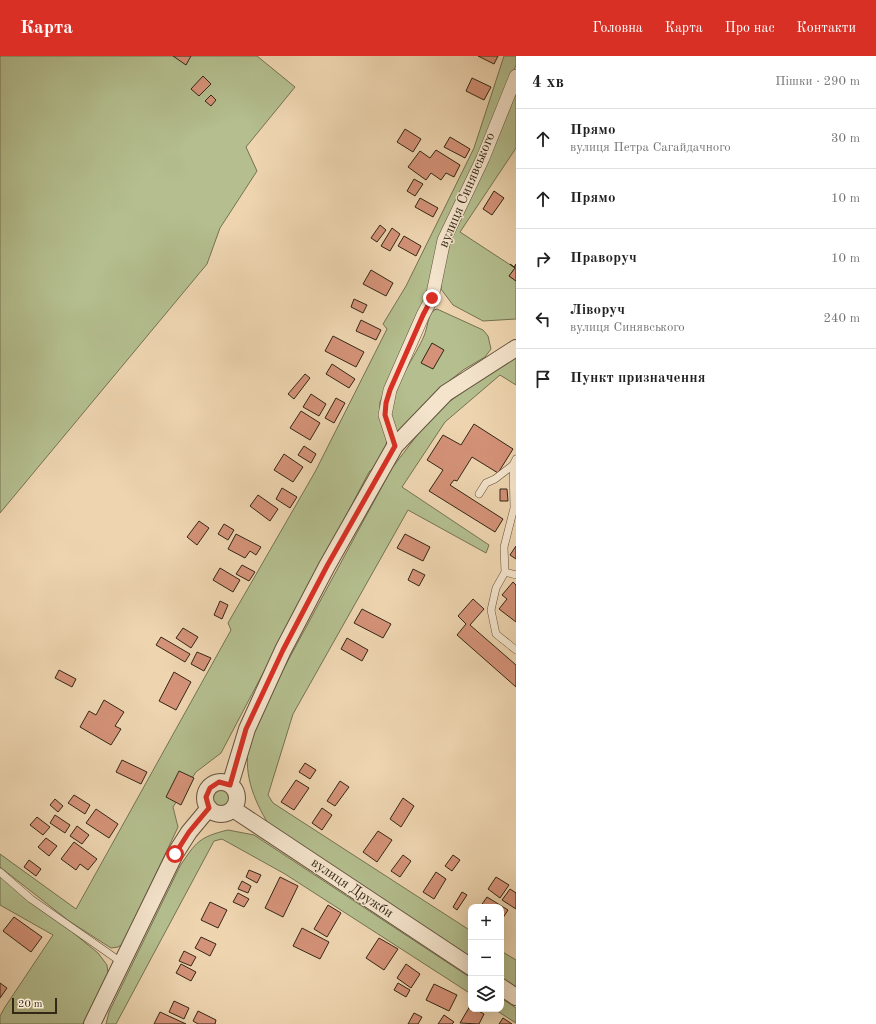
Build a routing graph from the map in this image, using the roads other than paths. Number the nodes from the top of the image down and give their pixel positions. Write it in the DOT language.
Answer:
graph roads {
  1 [pos="516,76"];
  2 [pos="515,352"];
  3 [pos="395,446"];
  4 [pos="514,462"];
  5 [pos="479,494"];
  6 [pos="515,510"];
  7 [pos="505,572"];
  8 [pos="516,575"];
  9 [pos="516,650"];
  10 [pos="230,785"];
  11 [pos="209,808"];
  12 [pos="233,809"];
  13 [pos="0,872"];
  14 [pos="121,962"];
  15 [pos="468,965"];
  16 [pos="504,989"];
  17 [pos="516,997"];
  18 [pos="92,1024"];
  1 -- 3 [label="street, вулиця Синявського"];
  2 -- 3 [label="street"];
  3 -- 10 [label="street"];
  4 -- 5 [label="lane"];
  4 -- 6 [label="lane"];
  6 -- 7 [label="lane"];
  7 -- 8 [label="lane"];
  7 -- 9 [label="lane"];
  10 -- 11 [label="street"];
  10 -- 12 [label="street"];
  11 -- 12 [label="street"];
  11 -- 14 [label="street"];
  12 -- 15 [label="street, вулиця Дружби"];
  13 -- 14 [label="lane"];
  14 -- 18 [label="street"];
  16 -- 17 [label="street"];
}
